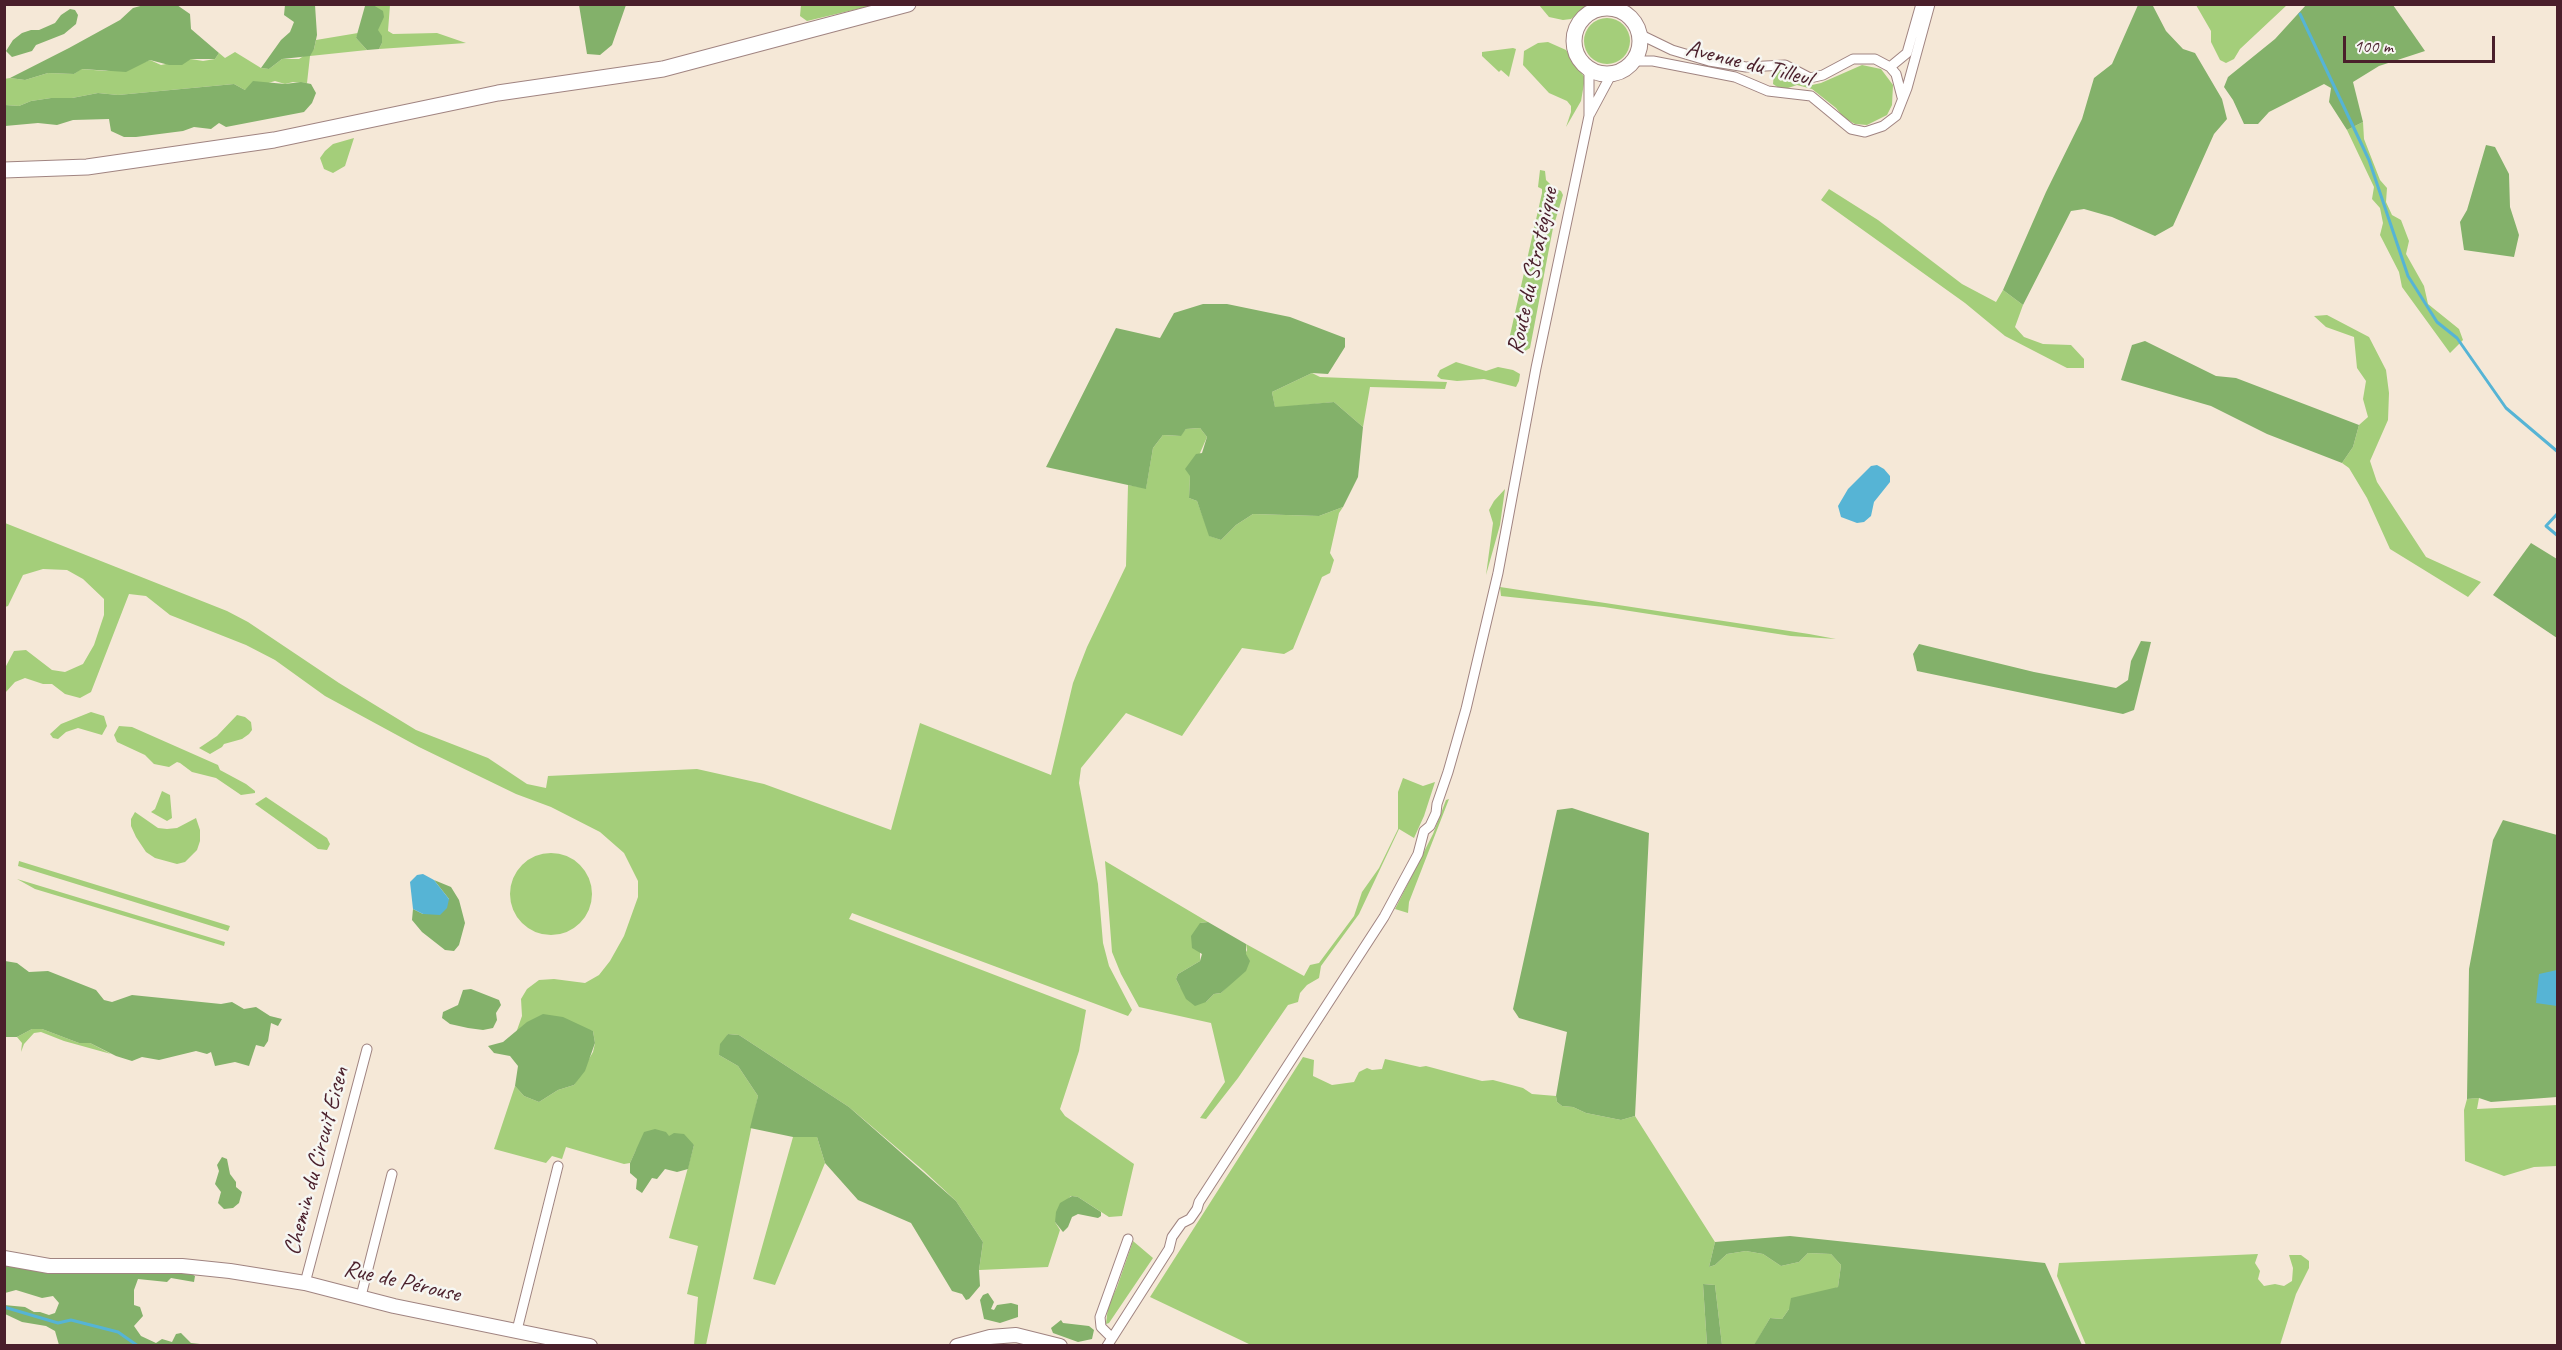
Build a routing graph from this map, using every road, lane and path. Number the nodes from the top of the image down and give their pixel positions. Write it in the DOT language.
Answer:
graph roads {
  1 [pos="908,4"];
  2 [pos="1921,4"];
  3 [pos="1930,4"];
  4 [pos="1603,6"];
  5 [pos="1629,11"];
  6 [pos="1640,34"];
  7 [pos="1633,61"];
  8 [pos="1890,67"];
  9 [pos="1589,68"];
  10 [pos="1611,73"];
  11 [pos="1902,100"];
  12 [pos="1589,116"];
  13 [pos="4,170"];
  14 [pos="367,1049"];
  15 [pos="558,1166"];
  16 [pos="392,1174"];
  17 [pos="1128,1239"];
  18 [pos="4,1258"];
  19 [pos="305,1283"];
  20 [pos="361,1296"];
  21 [pos="517,1330"];
  22 [pos="1109,1342"];
  23 [pos="590,1346"];
  24 [pos="957,1346"];
  25 [pos="1060,1346"];
  1 -- 13 [label="main road"];
  2 -- 8 [label="street"];
  3 -- 11 [label="street, Avenue du Tilleul"];
  4 -- 5 [label="main road"];
  4 -- 9 [label="main road"];
  5 -- 6 [label="main road"];
  6 -- 7 [label="main road"];
  6 -- 8 [label="street, Avenue du Tilleul"];
  7 -- 10 [label="main road"];
  7 -- 11 [label="street, Avenue du Tilleul"];
  8 -- 11 [label="street"];
  9 -- 10 [label="main road"];
  9 -- 12 [label="street, Route du Stratégique"];
  10 -- 12 [label="street, Route du Stratégique"];
  12 -- 22 [label="street, Route du Stratégique"];
  14 -- 19 [label="street, Chemin du Circuit Eisen"];
  15 -- 21 [label="street"];
  16 -- 20 [label="street"];
  17 -- 22 [label="street"];
  18 -- 19 [label="street, Rue de Pérouse"];
  19 -- 20 [label="street, Rue de Pérouse"];
  20 -- 21 [label="street, Rue de Pérouse"];
  21 -- 23 [label="street, Rue de Pérouse"];
  24 -- 25 [label="street"];
}
